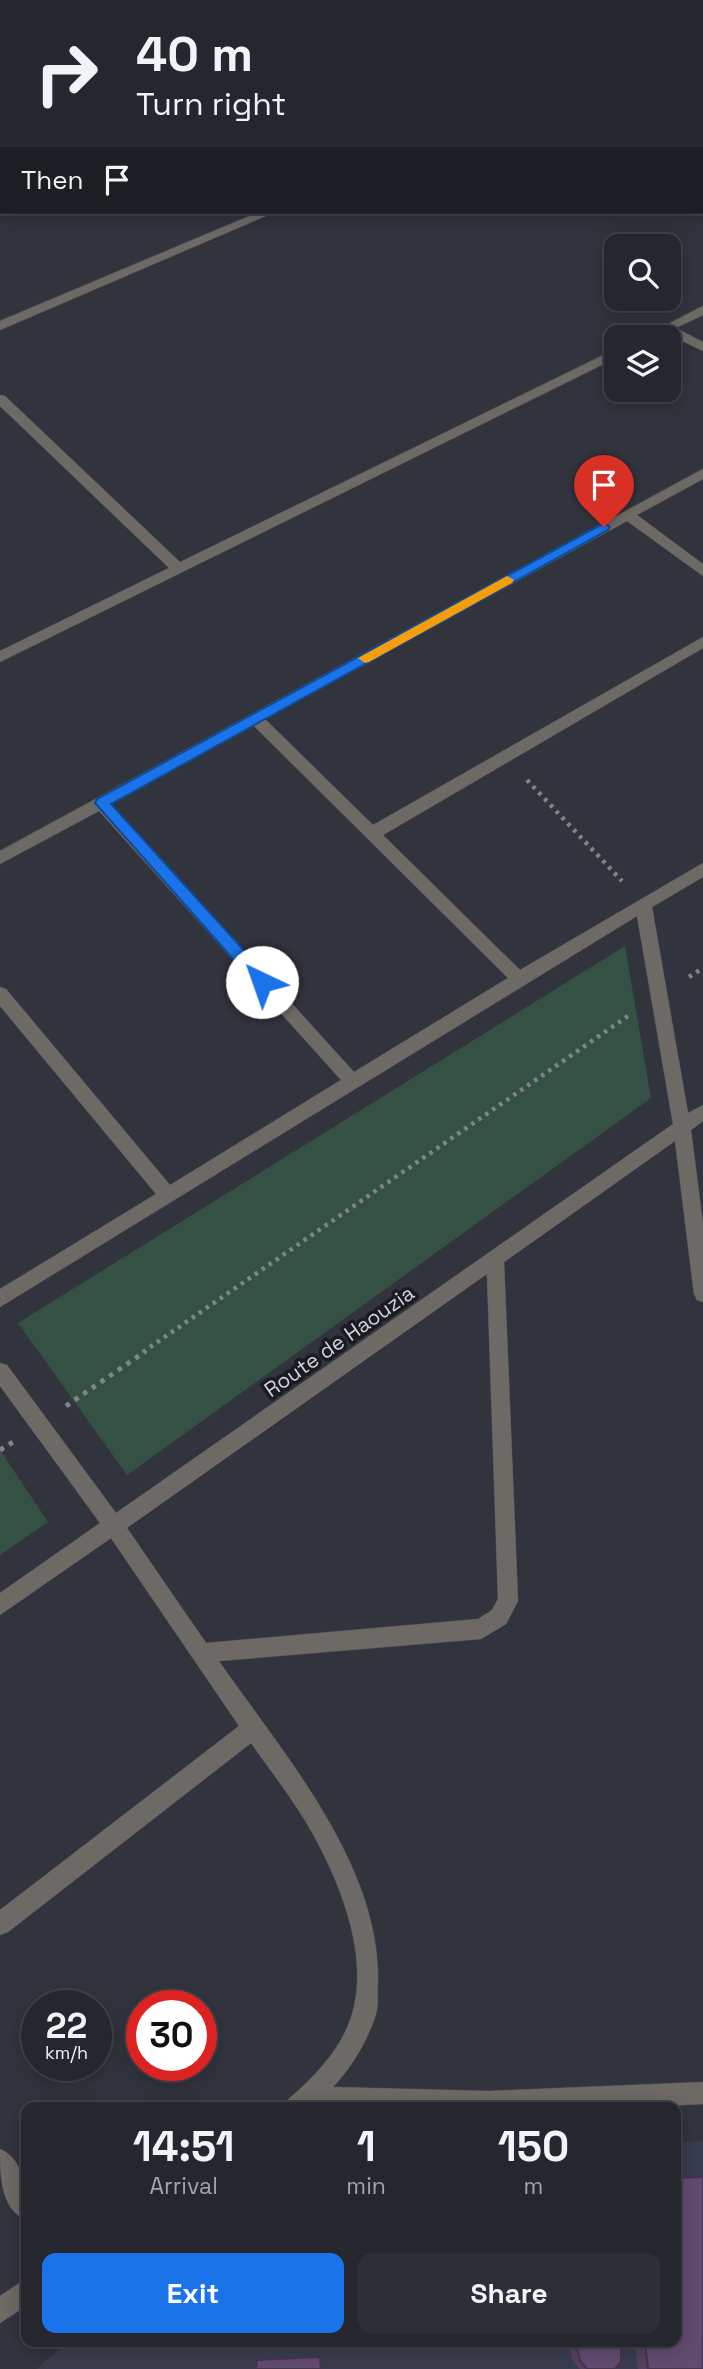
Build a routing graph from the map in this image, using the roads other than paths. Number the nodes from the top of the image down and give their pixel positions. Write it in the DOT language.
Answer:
graph roads {
  1 [pos="264,214"];
  2 [pos="703,310"];
  3 [pos="672,325"];
  4 [pos="0,326"];
  5 [pos="681,336"];
  6 [pos="703,347"];
  7 [pos="604,359"];
  8 [pos="0,398"];
  9 [pos="703,473"];
  10 [pos="627,514"];
  11 [pos="179,569"];
  12 [pos="703,571"];
  13 [pos="703,642"];
  14 [pos="0,657"];
  15 [pos="256,718"];
  16 [pos="102,803"];
  17 [pos="371,834"];
  18 [pos="0,858"];
  19 [pos="703,869"];
  20 [pos="643,904"];
  21 [pos="519,979"];
  22 [pos="0,994"];
  23 [pos="352,1081"];
  24 [pos="703,1112"];
  25 [pos="682,1128"];
  26 [pos="167,1194"];
  27 [pos="495,1260"];
  28 [pos="703,1294"];
  29 [pos="0,1299"];
  30 [pos="0,1371"];
  31 [pos="114,1525"];
  32 [pos="0,1605"];
  33 [pos="200,1653"];
  34 [pos="252,1728"];
  35 [pos="0,1924"];
  36 [pos="703,2092"];
  37 [pos="303,2102"];
  38 [pos="488,2102"];
  39 [pos="0,2161"];
  40 [pos="21,2199"];
  41 [pos="21,2295"];
  42 [pos="0,2311"];
  1 -- 4 [label="street"];
  2 -- 3 [label="street"];
  5 -- 6 [label="street"];
  7 -- 11 [label="street"];
  8 -- 11 [label="street"];
  9 -- 10 [label="street"];
  10 -- 12 [label="street"];
  10 -- 15 [label="street"];
  11 -- 14 [label="street"];
  13 -- 17 [label="street"];
  15 -- 16 [label="street"];
  15 -- 17 [label="street"];
  16 -- 18 [label="street"];
  16 -- 23 [label="street"];
  17 -- 21 [label="street"];
  19 -- 20 [label="street"];
  20 -- 21 [label="street"];
  20 -- 25 [label="street"];
  21 -- 23 [label="street"];
  22 -- 26 [label="street"];
  23 -- 26 [label="street"];
  24 -- 25 [label="street, Route de Haouzia"];
  25 -- 27 [label="street, Route de Haouzia"];
  25 -- 28 [label="street"];
  26 -- 29 [label="street"];
  27 -- 31 [label="street, Route de Haouzia"];
  27 -- 33 [label="street"];
  30 -- 31 [label="street"];
  31 -- 32 [label="street, Route de Haouzia"];
  31 -- 33 [label="street"];
  33 -- 34 [label="street"];
  34 -- 35 [label="street"];
  34 -- 37 [label="street"];
  36 -- 38 [label="street"];
  39 -- 40 [label="street"];
  41 -- 42 [label="street"];
}
